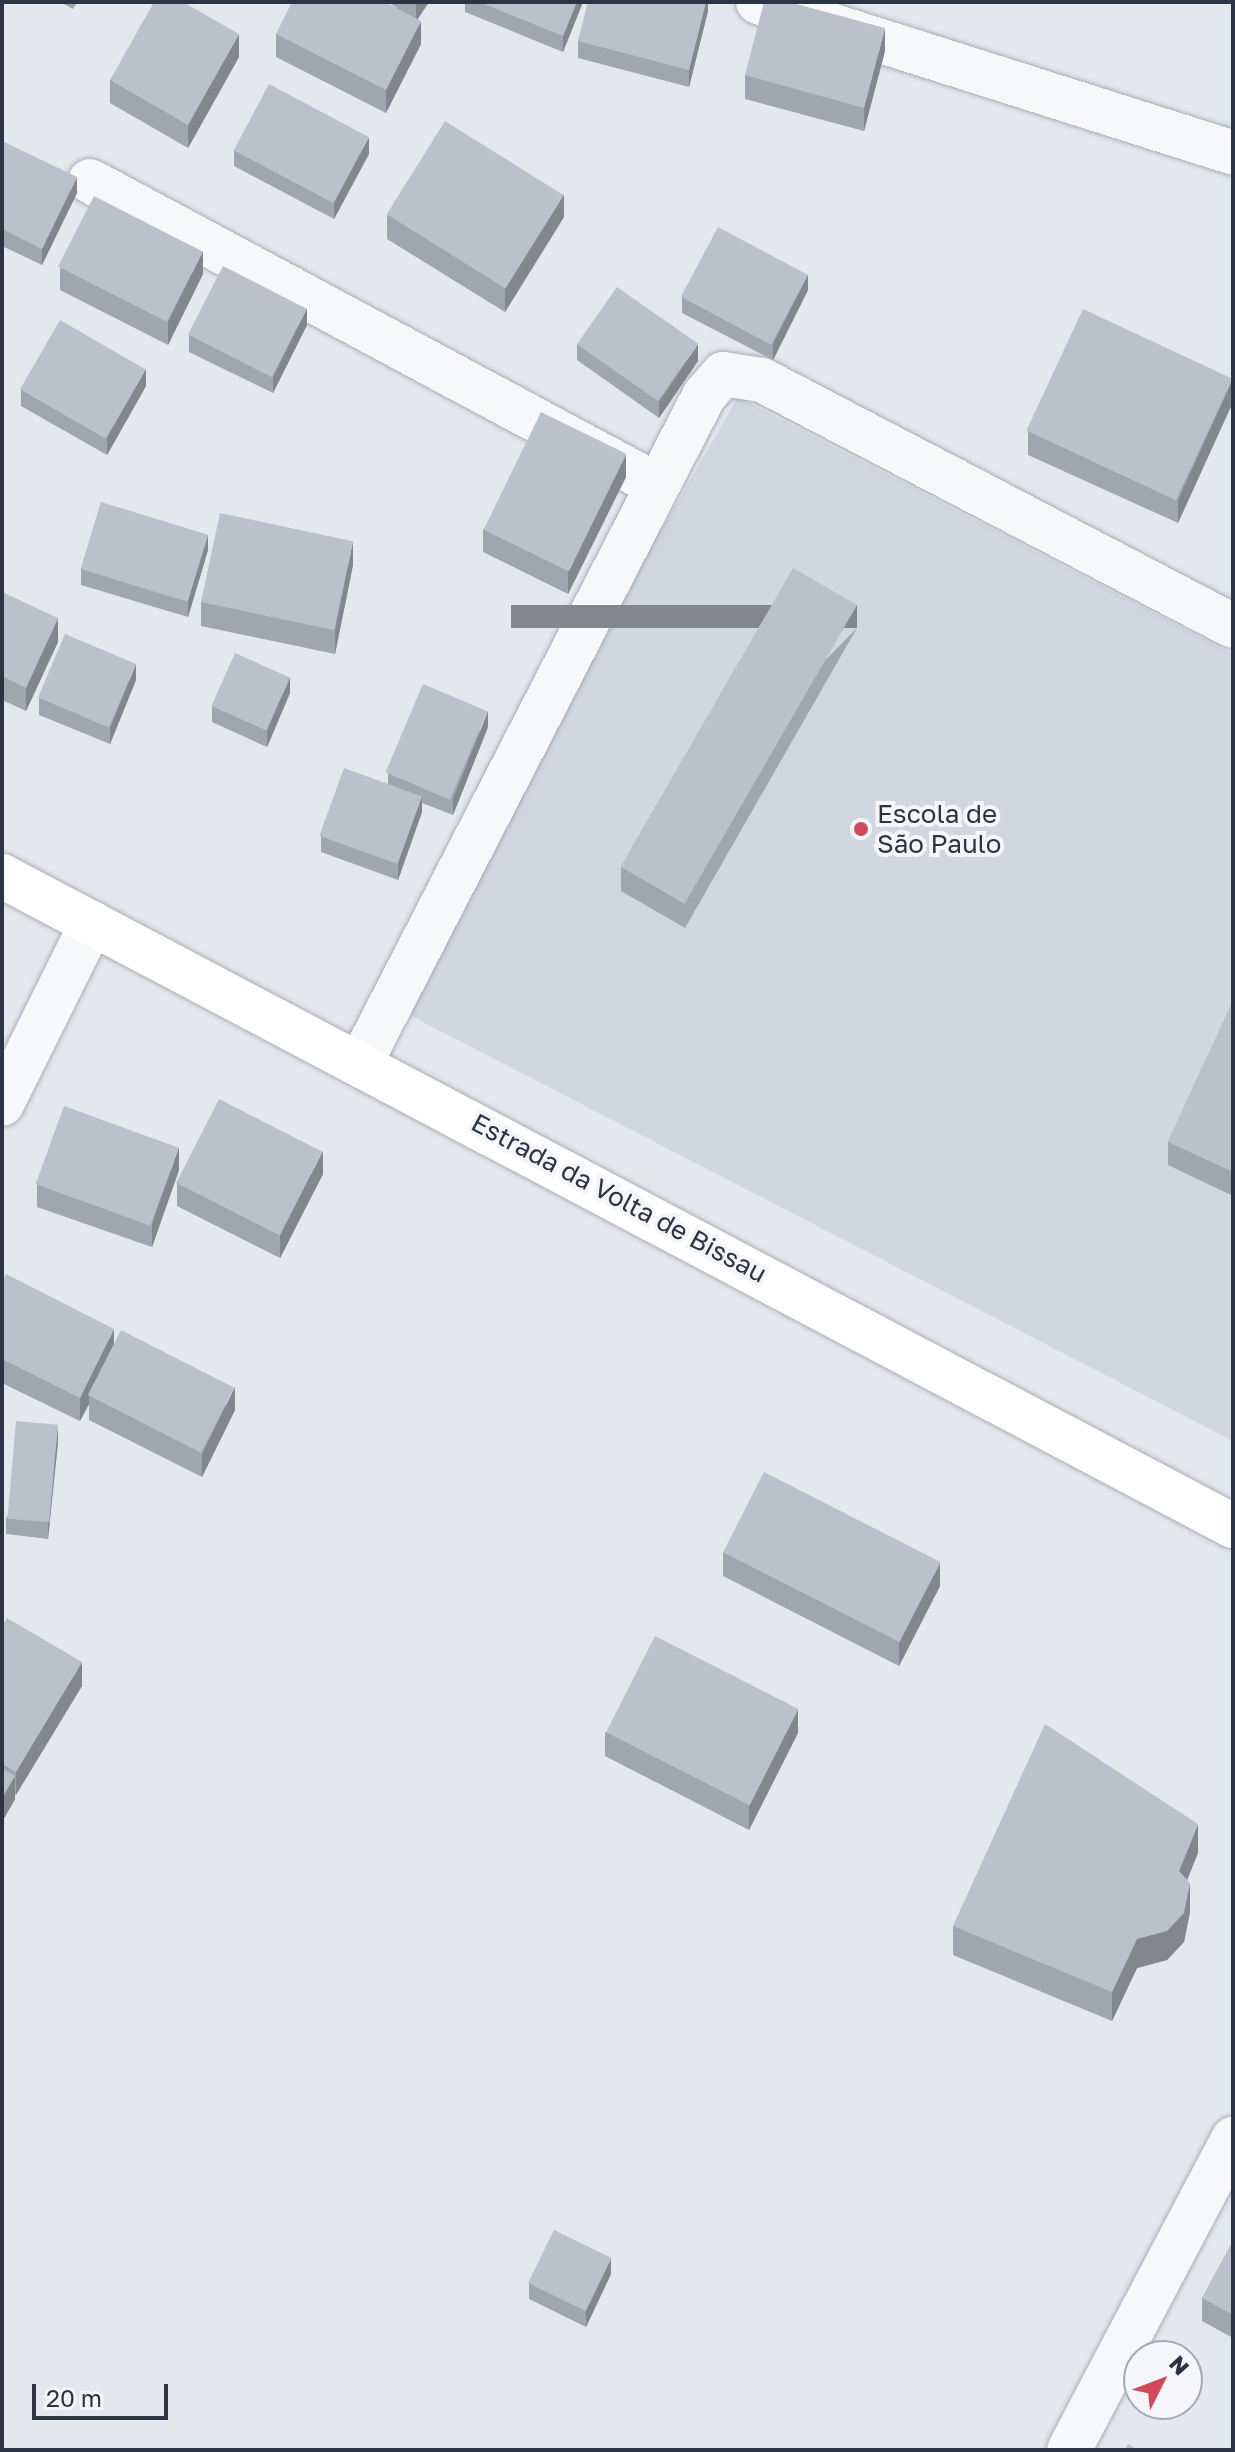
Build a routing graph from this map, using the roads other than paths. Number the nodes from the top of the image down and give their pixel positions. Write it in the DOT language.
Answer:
graph roads {
  1 [pos="758,2"];
  2 [pos="1233,153"];
  3 [pos="90,181"];
  4 [pos="657,485"];
  5 [pos="1233,626"];
  6 [pos="2,876"];
  7 [pos="92,923"];
  8 [pos="362,1060"];
  9 [pos="2,1104"];
  10 [pos="1233,1526"];
  11 [pos="1233,2139"];
  12 [pos="1069,2450"];
  1 -- 2 [label="street"];
  3 -- 4 [label="street"];
  4 -- 5 [label="street"];
  4 -- 8 [label="street"];
  6 -- 7 [label="main road, Estrada da Volta de Bissau"];
  7 -- 8 [label="main road, Estrada da Volta de Bissau"];
  7 -- 9 [label="street"];
  8 -- 10 [label="main road, Estrada da Volta de Bissau"];
  11 -- 12 [label="street"];
}
